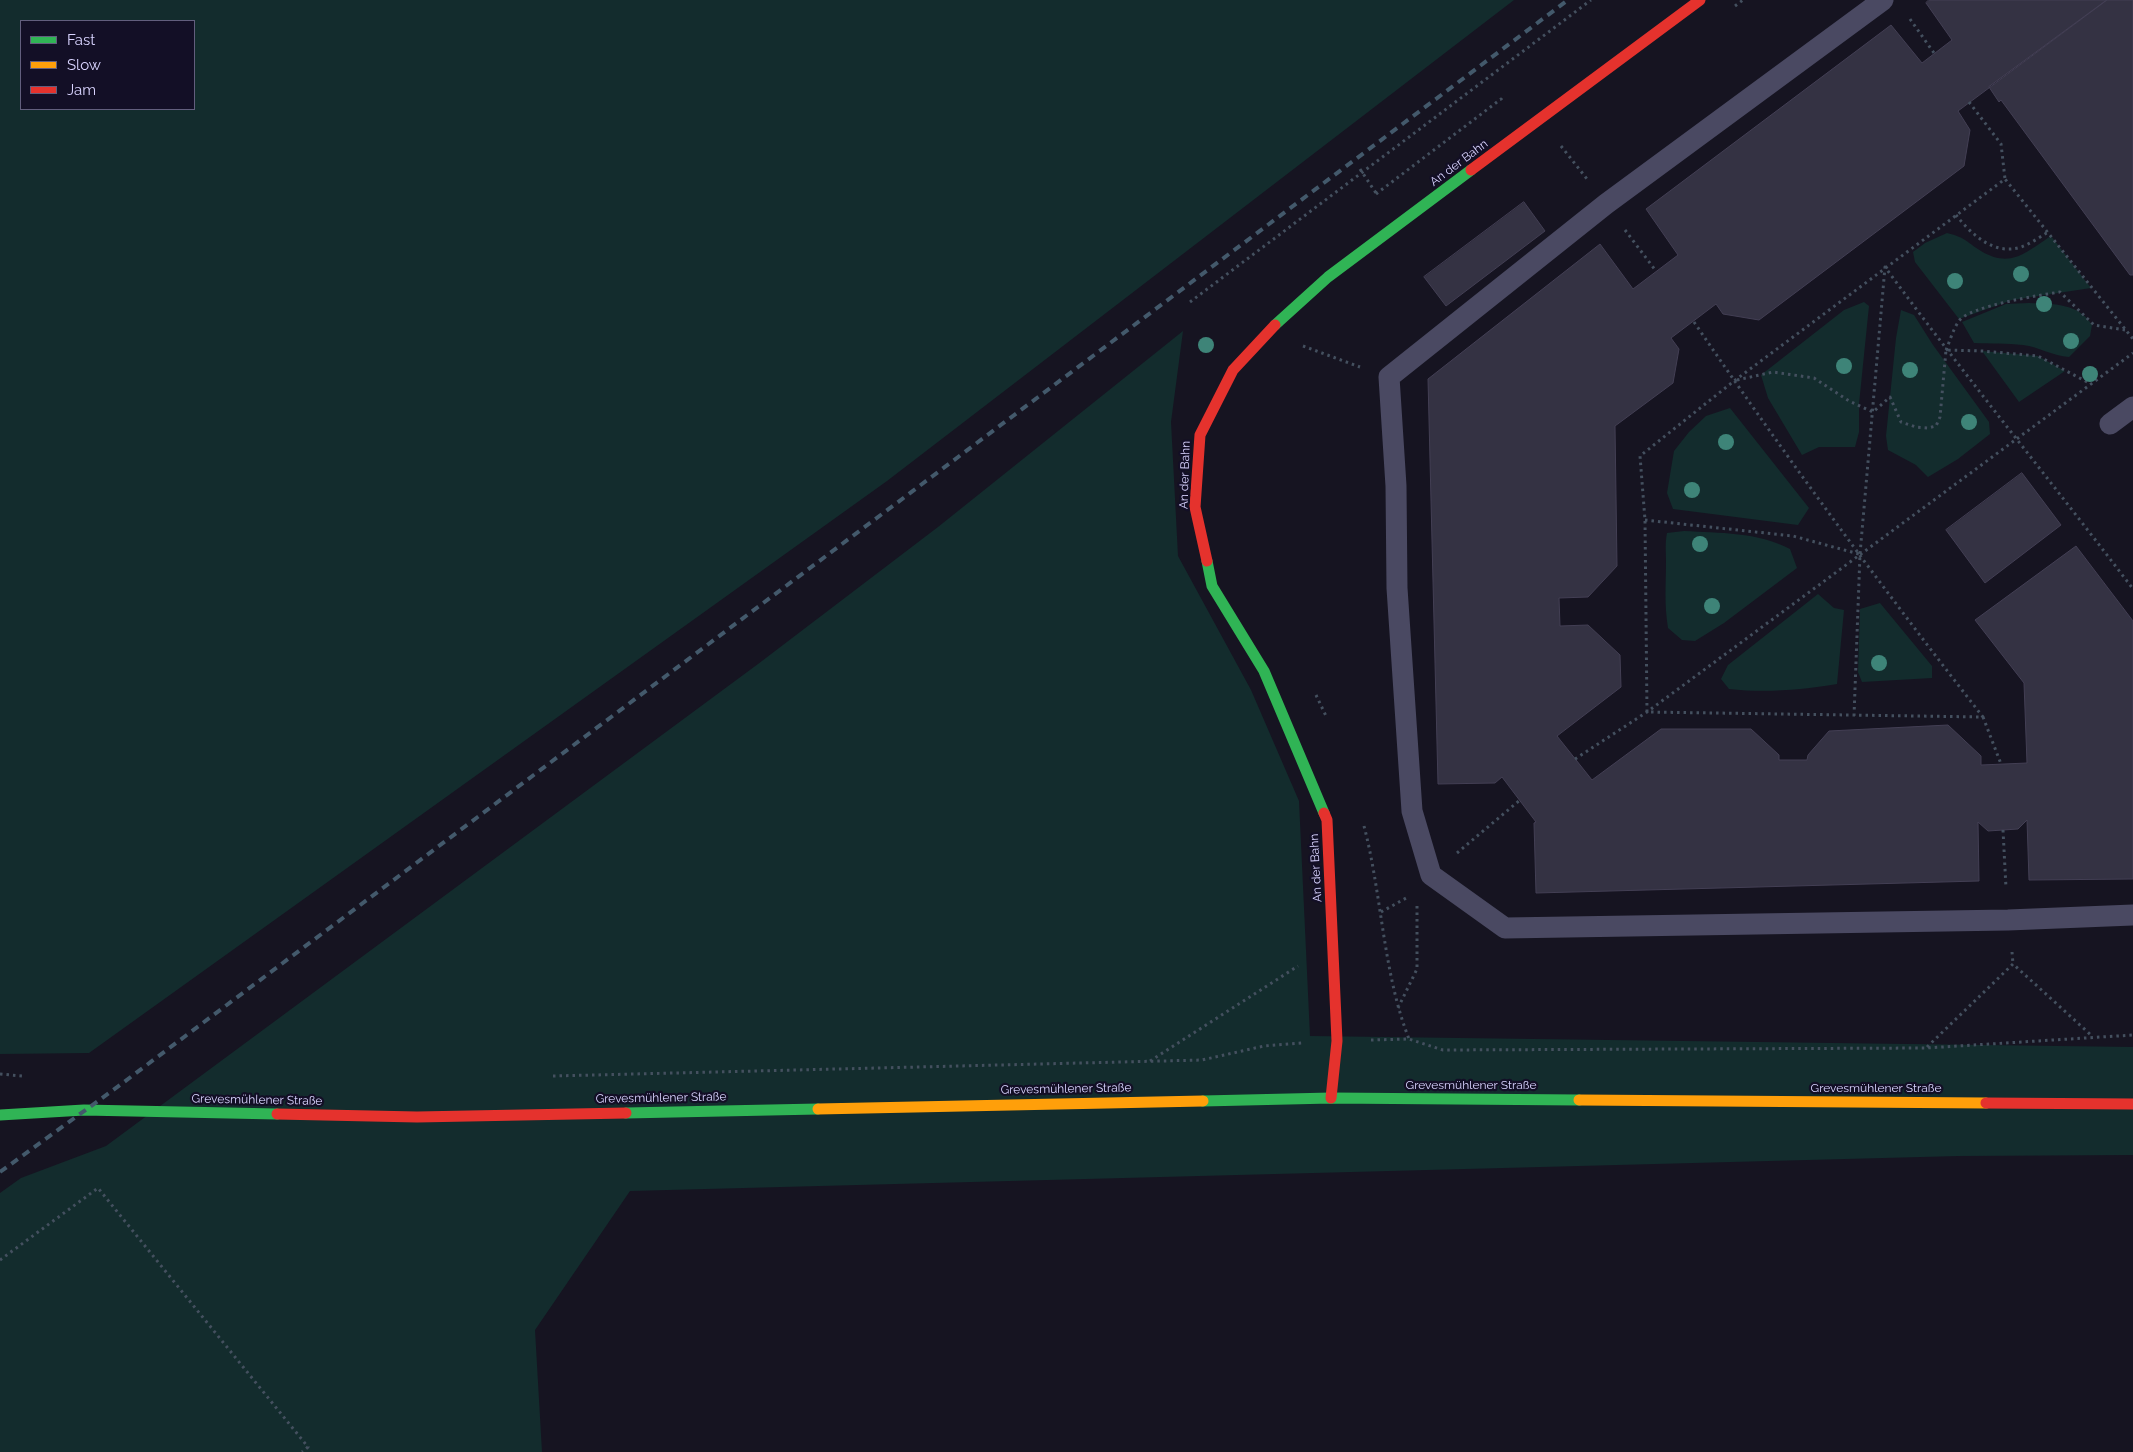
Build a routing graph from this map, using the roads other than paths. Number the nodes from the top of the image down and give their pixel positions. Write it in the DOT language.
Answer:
graph roads {
  1 [pos="1700,0"];
  2 [pos="1883,0"];
  3 [pos="2133,407"];
  4 [pos="2110,424"];
  5 [pos="2133,915"];
  6 [pos="1332,1098"];
  7 [pos="2133,1104"];
  8 [pos="0,1115"];
  1 -- 6 [label="street, An der Bahn"];
  2 -- 5 [label="lane"];
  3 -- 4 [label="lane"];
  6 -- 7 [label="street, Grevesmühlener Straße"];
  6 -- 8 [label="street, Grevesmühlener Straße"];
}
